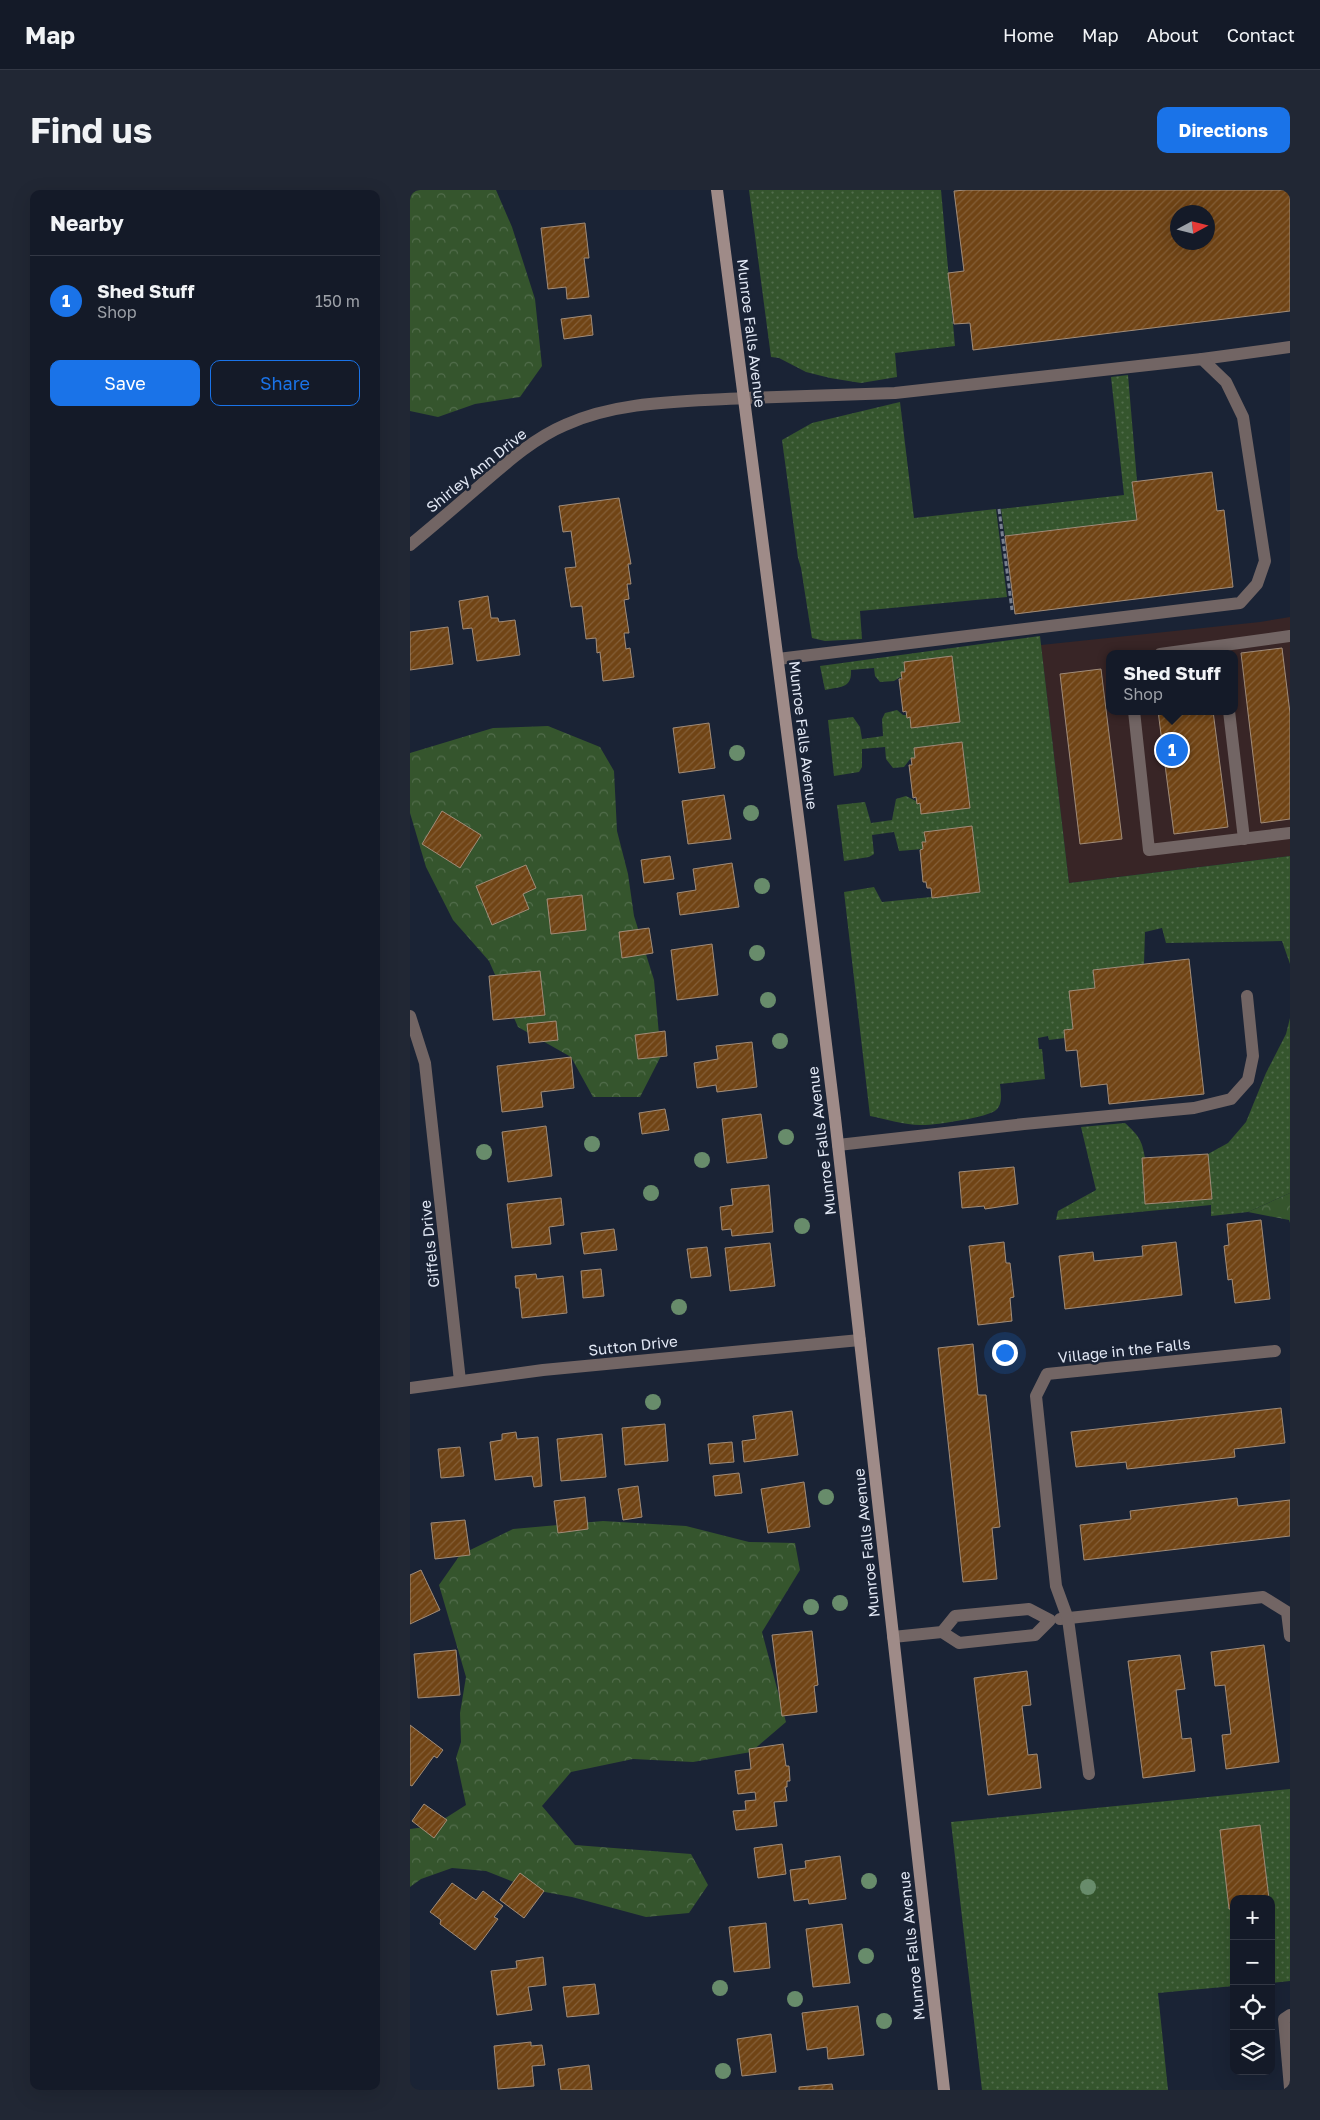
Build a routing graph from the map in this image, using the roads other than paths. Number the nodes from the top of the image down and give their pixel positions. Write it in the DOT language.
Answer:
graph roads {
  1 [pos="717,190"];
  2 [pos="1290,347"];
  3 [pos="1202,359"];
  4 [pos="744,398"];
  5 [pos="410,546"];
  6 [pos="1290,636"];
  7 [pos="1221,650"];
  8 [pos="778,659"];
  9 [pos="1134,715"];
  10 [pos="1229,715"];
  11 [pos="1290,833"];
  12 [pos="1244,839"];
  13 [pos="1247,996"];
  14 [pos="410,1016"];
  15 [pos="838,1145"];
  16 [pos="860,1340"];
  17 [pos="1275,1352"];
  18 [pos="460,1381"];
  19 [pos="410,1388"];
  20 [pos="1068,1619"];
  21 [pos="1050,1620"];
  22 [pos="942,1632"];
  23 [pos="1290,1636"];
  24 [pos="893,1637"];
  25 [pos="1088,1774"];
  26 [pos="1290,2015"];
  27 [pos="1290,2088"];
  28 [pos="944,2090"];
  1 -- 4 [label="street, Munroe Falls Avenue"];
  2 -- 3 [label="street, Shirley Ann Drive"];
  3 -- 4 [label="street, Shirley Ann Drive"];
  3 -- 8 [label="street"];
  4 -- 5 [label="street, Shirley Ann Drive"];
  4 -- 8 [label="street, Munroe Falls Avenue"];
  6 -- 7 [label="street"];
  8 -- 15 [label="street, Munroe Falls Avenue"];
  9 -- 12 [label="street"];
  10 -- 12 [label="street"];
  11 -- 12 [label="street"];
  13 -- 15 [label="street"];
  14 -- 18 [label="street, Giffels Drive"];
  15 -- 16 [label="street, Munroe Falls Avenue"];
  16 -- 18 [label="street, Sutton Drive"];
  16 -- 24 [label="street, Munroe Falls Avenue"];
  17 -- 20 [label="street, Village in the Falls"];
  18 -- 19 [label="street, Sutton Drive"];
  20 -- 21 [label="street"];
  20 -- 23 [label="street"];
  20 -- 25 [label="street, Village in the Falls"];
  21 -- 22 [label="street"];
  21 -- 22 [label="street"];
  22 -- 24 [label="street"];
  24 -- 28 [label="street, Munroe Falls Avenue"];
  26 -- 27 [label="street"];
}
